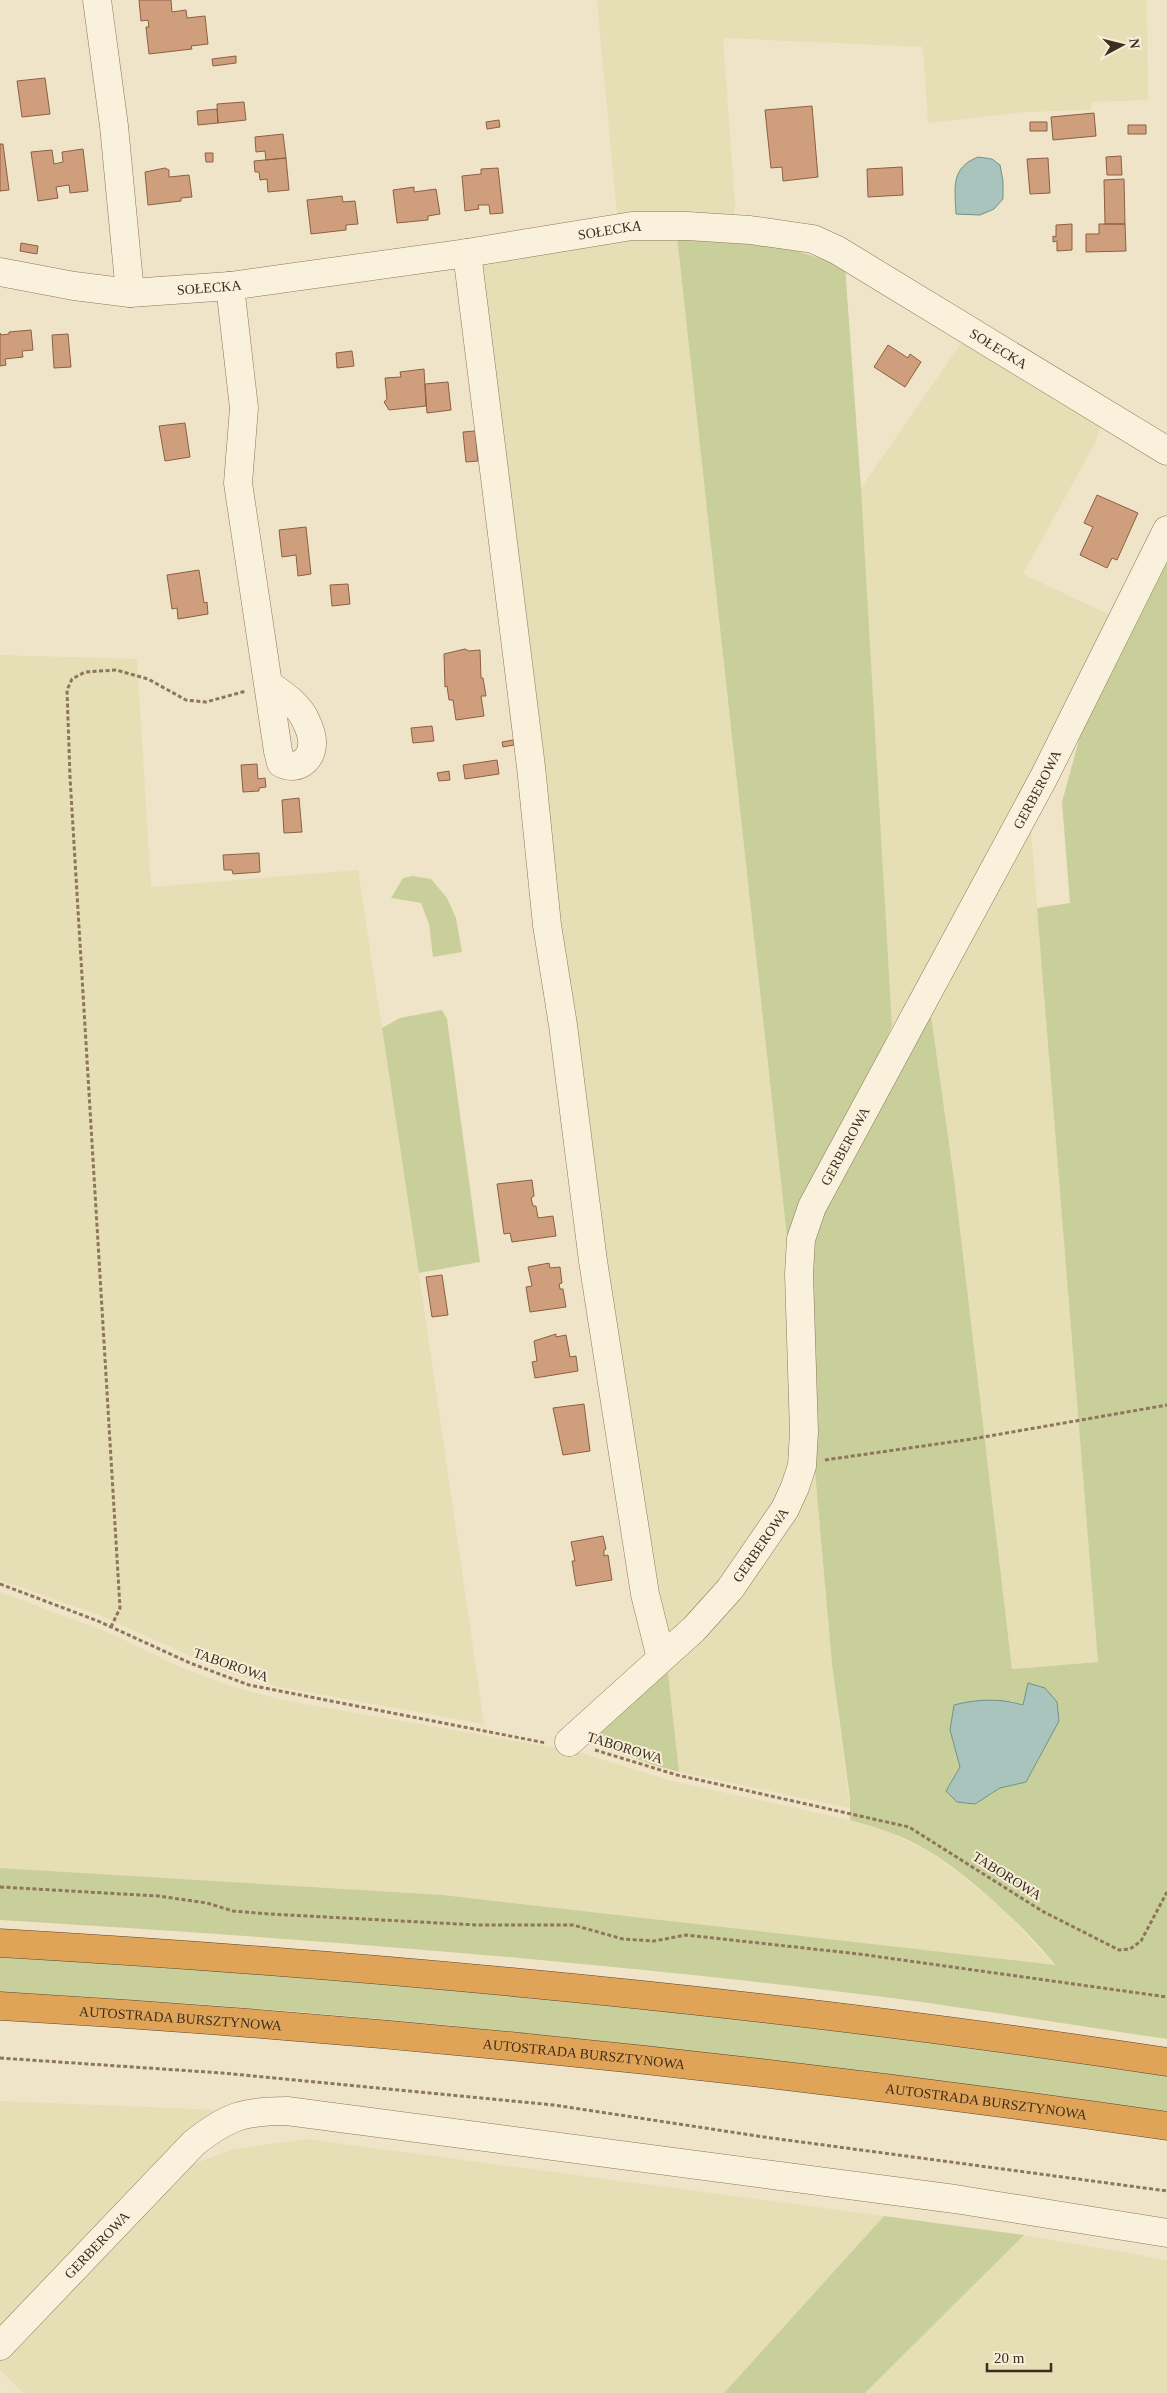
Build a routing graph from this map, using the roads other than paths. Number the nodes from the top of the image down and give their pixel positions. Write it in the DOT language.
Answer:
graph roads {
  1 [pos="97,0"];
  2 [pos="467,253"];
  3 [pos="0,272"];
  4 [pos="230,286"];
  5 [pos="130,293"];
  6 [pos="1167,451"];
  7 [pos="1167,530"];
  8 [pos="268,684"];
  9 [pos="661,1658"];
  10 [pos="569,1742"];
  11 [pos="0,1942"];
  12 [pos="0,2006"];
  13 [pos="1167,2062"];
  14 [pos="1167,2126"];
  15 [pos="1167,2232"];
  16 [pos="0,2346"];
  1 -- 5 [label="street"];
  2 -- 4 [label="street, SOŁECKA"];
  2 -- 6 [label="street, SOŁECKA"];
  2 -- 9 [label="street"];
  3 -- 5 [label="street, SOŁECKA"];
  4 -- 5 [label="street, SOŁECKA"];
  4 -- 8 [label="street"];
  7 -- 9 [label="street, GERBEROWA"];
  9 -- 10 [label="street, GERBEROWA"];
  11 -- 13 [label="highway"];
  12 -- 14 [label="highway, AUTOSTRADA BURSZTYNOWA"];
  15 -- 16 [label="street, GERBEROWA"];
}
